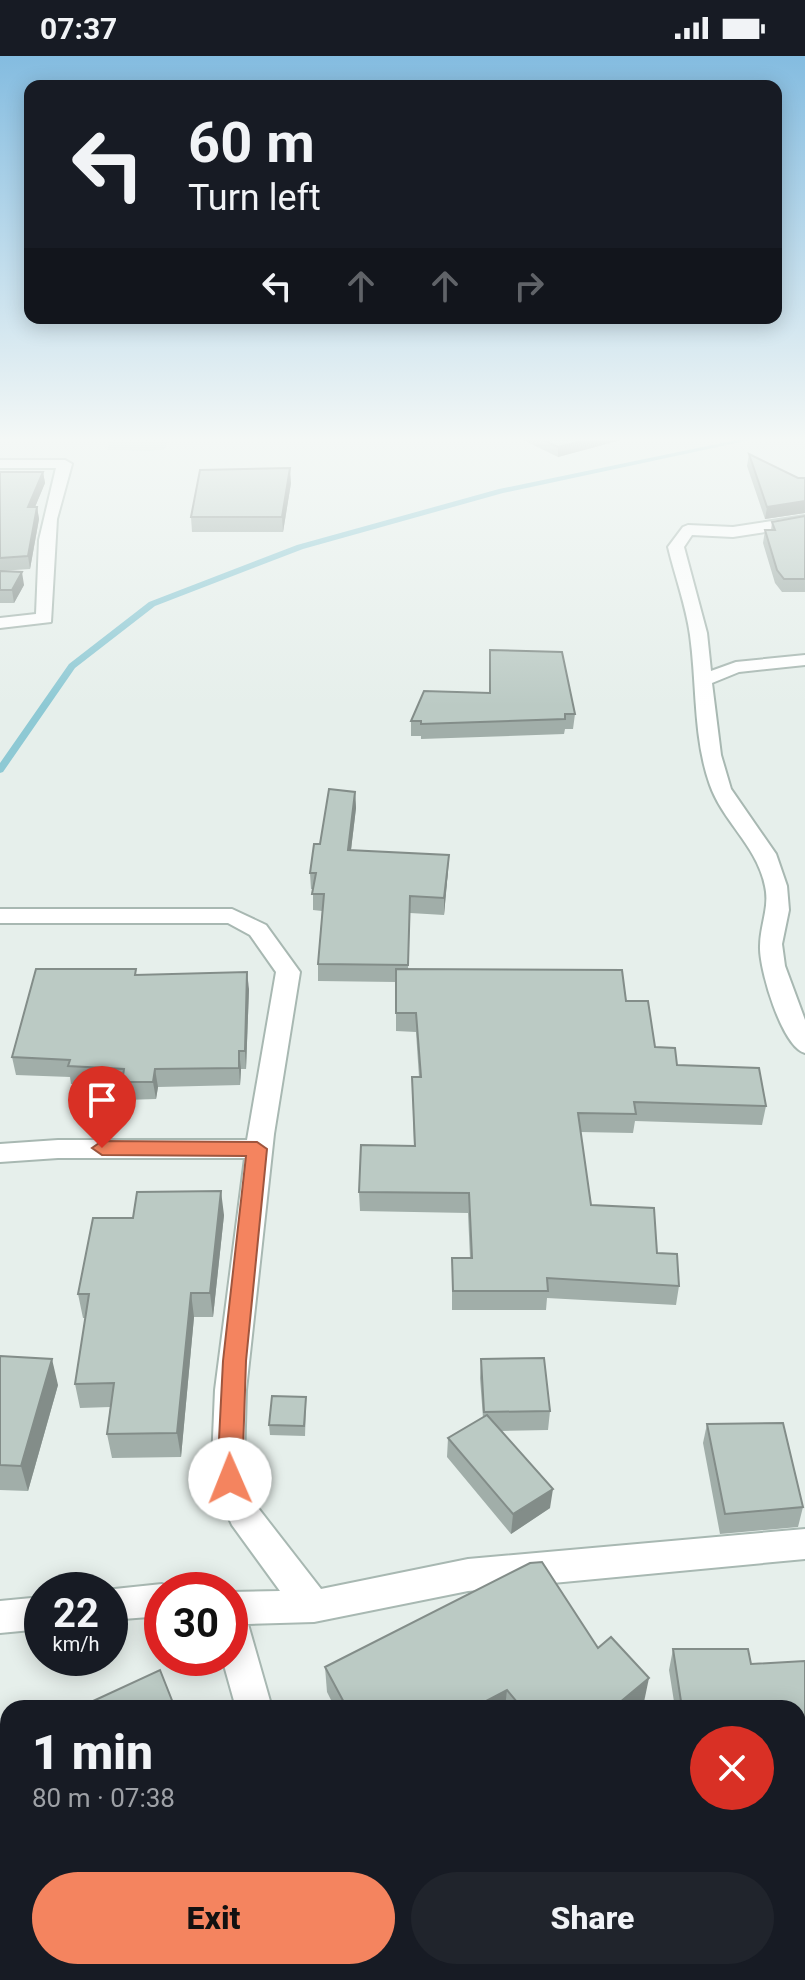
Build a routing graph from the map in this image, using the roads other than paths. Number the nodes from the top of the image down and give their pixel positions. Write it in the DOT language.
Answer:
graph roads {
  1 [pos="45,527"];
  2 [pos="767,527"];
  3 [pos="0,623"];
  4 [pos="805,660"];
  5 [pos="705,680"];
  6 [pos="0,916"];
  7 [pos="805,1045"];
  8 [pos="257,1149"];
  9 [pos="0,1153"];
  10 [pos="805,1544"];
  11 [pos="314,1606"];
  12 [pos="248,1608"];
  13 [pos="24,1615"];
  14 [pos="0,1617"];
  15 [pos="245,1676"];
  16 [pos="252,1700"];
  1 -- 3 [label="street"];
  2 -- 5 [label="street"];
  4 -- 5 [label="street"];
  5 -- 7 [label="street"];
  6 -- 8 [label="street"];
  8 -- 9 [label="street"];
  8 -- 11 [label="street"];
  10 -- 11 [label="street"];
  11 -- 12 [label="street"];
  13 -- 14 [label="street"];
  15 -- 16 [label="street"];
}
